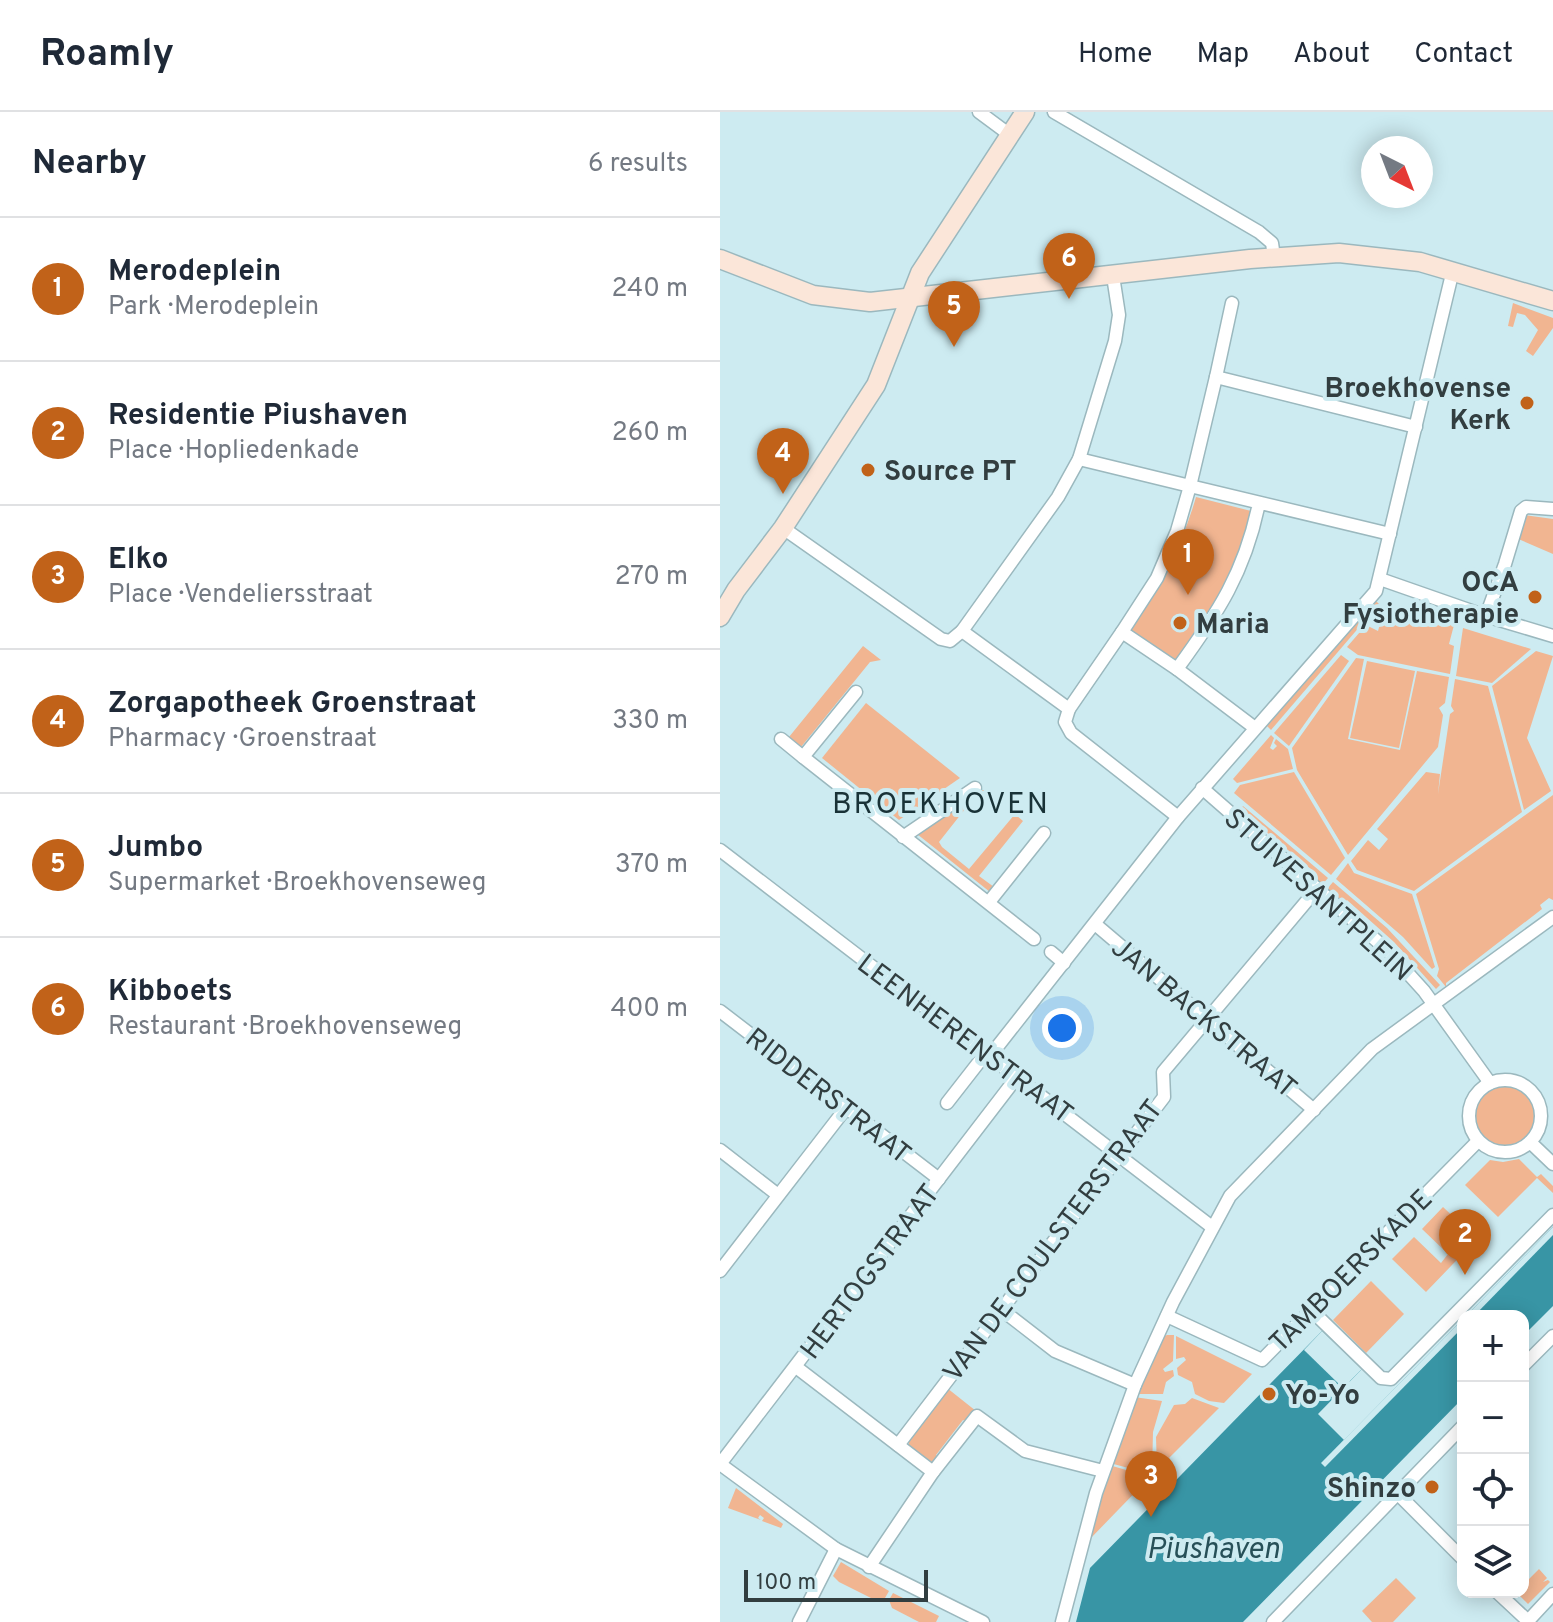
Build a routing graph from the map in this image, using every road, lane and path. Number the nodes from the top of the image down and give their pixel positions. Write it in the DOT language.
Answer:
graph roads {
  1 [pos="979,112"];
  2 [pos="1025,112"];
  3 [pos="1054,112"];
  4 [pos="1010,135"];
  5 [pos="1274,257"];
  6 [pos="720,259"];
  7 [pos="1453,270"];
  8 [pos="1113,276"];
  9 [pos="909,299"];
  10 [pos="1553,301"];
  11 [pos="1232,303"];
  12 [pos="1216,377"];
  13 [pos="1416,427"];
  14 [pos="1079,459"];
  15 [pos="1190,486"];
  16 [pos="1259,503"];
  17 [pos="1553,509"];
  18 [pos="783,528"];
  19 [pos="1390,534"];
  20 [pos="1380,579"];
  21 [pos="1486,616"];
  22 [pos="720,617"];
  23 [pos="962,631"];
  24 [pos="1122,632"];
  25 [pos="1553,636"];
  26 [pos="1177,669"];
  27 [pos="856,692"];
  28 [pos="1069,709"];
  29 [pos="1255,728"];
  30 [pos="781,739"];
  31 [pos="803,757"];
  32 [pos="975,788"];
  33 [pos="1202,788"];
  34 [pos="1178,817"];
  35 [pos="1044,833"];
  36 [pos="903,837"];
  37 [pos="720,850"];
  38 [pos="1316,890"];
  39 [pos="989,902"];
  40 [pos="1553,917"];
  41 [pos="1095,924"];
  42 [pos="1034,939"];
  43 [pos="1051,952"];
  44 [pos="1064,963"];
  45 [pos="1433,1003"];
  46 [pos="720,1011"];
  47 [pos="1206,1020"];
  48 [pos="988,1055"];
  49 [pos="1017,1077"];
  50 [pos="1490,1083"];
  51 [pos="1553,1096"];
  52 [pos="1537,1100"];
  53 [pos="947,1103"];
  54 [pos="846,1108"];
  55 [pos="1314,1110"];
  56 [pos="1478,1141"];
  57 [pos="1530,1142"];
  58 [pos="720,1150"];
  59 [pos="1118,1154"];
  60 [pos="1553,1164"];
  61 [pos="939,1179"];
  62 [pos="778,1195"];
  63 [pos="1553,1215"];
  64 [pos="1212,1227"];
  65 [pos="720,1271"];
  66 [pos="1310,1309"];
  67 [pos="1002,1310"];
  68 [pos="1167,1316"];
  69 [pos="1553,1336"];
  70 [pos="1529,1360"];
  71 [pos="796,1367"];
  72 [pos="1135,1385"];
  73 [pos="1457,1432"];
  74 [pos="898,1445"];
  75 [pos="720,1464"];
  76 [pos="1103,1471"];
  77 [pos="933,1472"];
  78 [pos="1398,1494"];
  79 [pos="836,1549"];
  80 [pos="1457,1553"];
  81 [pos="869,1567"];
  82 [pos="1553,1594"];
  83 [pos="1503,1598"];
  84 [pos="799,1622"];
  85 [pos="983,1622"];
  86 [pos="1062,1622"];
  87 [pos="1273,1622"];
  88 [pos="1527,1622"];
  1 -- 4 [label="street"];
  2 -- 4 [label="street"];
  3 -- 5 [label="street"];
  4 -- 9 [label="street"];
  5 -- 7 [label="street"];
  5 -- 8 [label="street"];
  6 -- 9 [label="street"];
  7 -- 10 [label="street"];
  7 -- 13 [label="street"];
  8 -- 9 [label="street"];
  8 -- 14 [label="street"];
  9 -- 18 [label="street"];
  11 -- 12 [label="street"];
  12 -- 13 [label="street"];
  12 -- 15 [label="street"];
  13 -- 19 [label="street"];
  14 -- 15 [label="street"];
  14 -- 23 [label="street"];
  15 -- 16 [label="street"];
  15 -- 24 [label="street"];
  16 -- 19 [label="street"];
  16 -- 26 [label="street"];
  17 -- 21 [label="street"];
  18 -- 22 [label="street"];
  18 -- 23 [label="street"];
  19 -- 20 [label="street"];
  20 -- 21 [label="street"];
  20 -- 29 [label="street, STUIVESANTPLEIN"];
  21 -- 25 [label="street"];
  23 -- 28 [label="street"];
  24 -- 26 [label="street"];
  24 -- 28 [label="street"];
  26 -- 29 [label="street"];
  27 -- 31 [label="street"];
  28 -- 34 [label="street"];
  29 -- 33 [label="street, STUIVESANTPLEIN"];
  30 -- 31 [label="street"];
  31 -- 36 [label="street"];
  32 -- 36 [label="street"];
  33 -- 34 [label="street, STUIVESANTPLEIN"];
  33 -- 38 [label="street, STUIVESANTPLEIN"];
  34 -- 41 [label="street, STUIVESANTPLEIN"];
  35 -- 39 [label="street"];
  36 -- 39 [label="street"];
  37 -- 48 [label="street, LEENHERENSTRAAT"];
  38 -- 45 [label="street, STUIVESANTPLEIN"];
  38 -- 47 [label="street, VAN DE COULSTERSTRAAT"];
  39 -- 42 [label="street"];
  40 -- 45 [label="street"];
  41 -- 44 [label="street, STUIVESANTPLEIN"];
  41 -- 47 [label="street, JAN BACKSTRAAT"];
  43 -- 44 [label="street"];
  44 -- 48 [label="street, STUIVESANTPLEIN"];
  45 -- 50 [label="street, STUIVESANTPLEIN"];
  45 -- 55 [label="street"];
  46 -- 54 [label="street, RIDDERSTRAAT"];
  47 -- 55 [label="street, JAN BACKSTRAAT"];
  47 -- 59 [label="street, VAN DE COULSTERSTRAAT"];
  48 -- 49 [label="street, LEENHERENSTRAAT"];
  48 -- 53 [label="street"];
  49 -- 59 [label="street, LEENHERENSTRAAT"];
  49 -- 61 [label="street, HERTOGSTRAAT"];
  50 -- 52 [label="street"];
  50 -- 56 [label="street"];
  51 -- 52 [label="street"];
  52 -- 57 [label="street"];
  54 -- 61 [label="street, RIDDERSTRAAT"];
  54 -- 62 [label="street"];
  55 -- 64 [label="street"];
  56 -- 57 [label="street"];
  56 -- 66 [label="street, TAMBOERSKADE"];
  57 -- 60 [label="street"];
  58 -- 62 [label="street"];
  59 -- 64 [label="street, LEENHERENSTRAAT"];
  59 -- 67 [label="street, VAN DE COULSTERSTRAAT"];
  61 -- 71 [label="street, HERTOGSTRAAT"];
  62 -- 65 [label="street"];
  63 -- 66 [label="street"];
  64 -- 68 [label="street"];
  66 -- 68 [label="street, TAMBOERSKADE"];
  67 -- 72 [label="street"];
  67 -- 74 [label="street, VAN DE COULSTERSTRAAT"];
  68 -- 72 [label="street"];
  69 -- 70 [label="street"];
  71 -- 74 [label="street"];
  71 -- 75 [label="street, HERTOGSTRAAT"];
  72 -- 76 [label="street"];
  73 -- 78 [label="street"];
  74 -- 77 [label="street"];
  75 -- 79 [label="street"];
  76 -- 77 [label="street, VAN DE COULSTERSTRAAT"];
  76 -- 86 [label="street"];
  77 -- 81 [label="street, VAN DE COULSTERSTRAAT"];
  78 -- 80 [label="street"];
  78 -- 87 [label="street"];
  79 -- 81 [label="street"];
  79 -- 84 [label="street"];
  81 -- 85 [label="street"];
  82 -- 88 [label="street"];
  83 -- 88 [label="street"];
}
